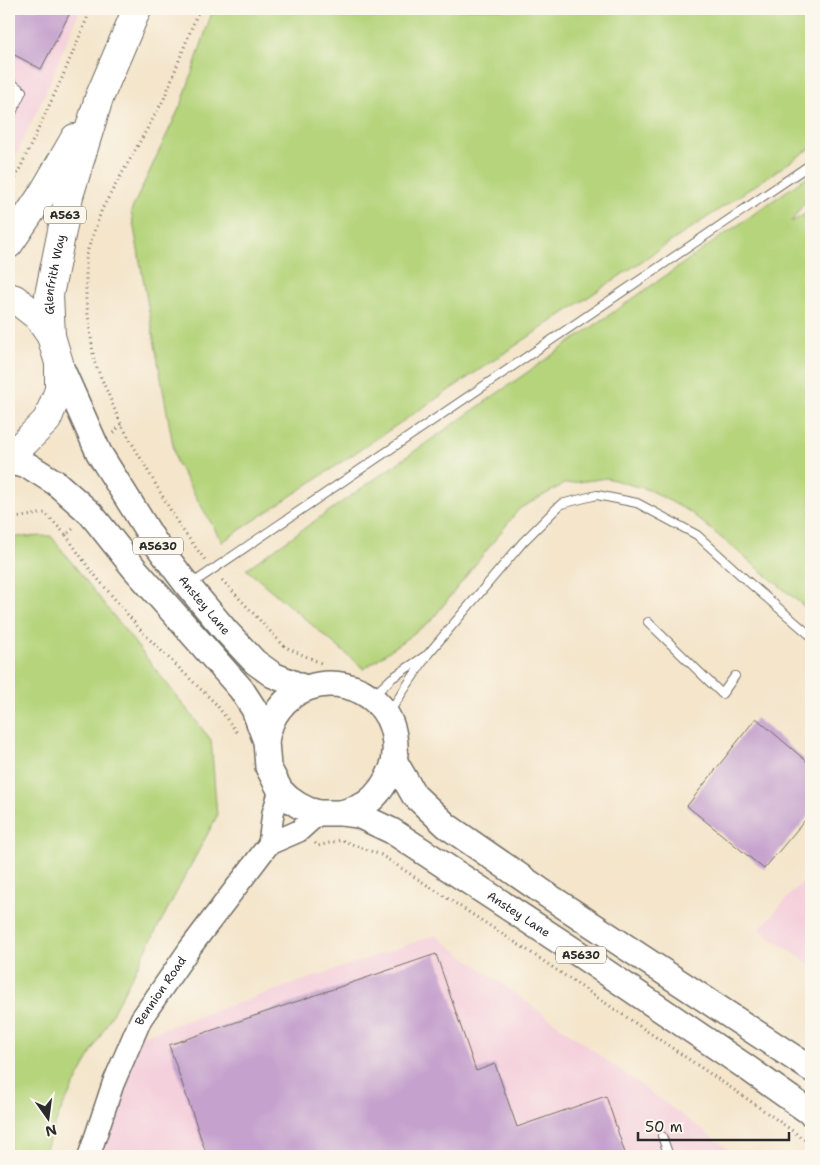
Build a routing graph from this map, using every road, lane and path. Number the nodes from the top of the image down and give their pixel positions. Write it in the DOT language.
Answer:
graph roads {
  1 [pos="91,9"];
  2 [pos="137,9"];
  3 [pos="199,9"];
  4 [pos="9,81"];
  5 [pos="99,98"];
  6 [pos="9,119"];
  7 [pos="811,164"];
  8 [pos="9,192"];
  9 [pos="9,244"];
  10 [pos="9,297"];
  11 [pos="51,336"];
  12 [pos="59,363"];
  13 [pos="9,451"];
  14 [pos="9,462"];
  15 [pos="212,569"];
  16 [pos="188,586"];
  17 [pos="648,622"];
  18 [pos="811,636"];
  19 [pos="428,654"];
  20 [pos="329,666"];
  21 [pos="735,676"];
  22 [pos="305,688"];
  23 [pos="379,706"];
  24 [pos="266,741"];
  25 [pos="395,762"];
  26 [pos="280,790"];
  27 [pos="331,813"];
  28 [pos="269,844"];
  29 [pos="811,1069"];
  30 [pos="811,1113"];
  31 [pos="662,1136"];
  32 [pos="89,1156"];
  33 [pos="669,1156"];
  1 -- 8 [label="path"];
  2 -- 5 [label="highway, Glenfrith Way / A563"];
  3 -- 15 [label="path"];
  4 -- 6 [label="lane"];
  5 -- 9 [label="highway, Glenfrith Way / A563"];
  5 -- 11 [label="highway, Glenfrith Way / A563"];
  7 -- 15 [label="lane"];
  10 -- 11 [label="highway"];
  11 -- 12 [label="highway"];
  12 -- 13 [label="highway"];
  12 -- 16 [label="main road, Anstey Lane / A5630"];
  14 -- 24 [label="main road, Anstey Lane / A5630"];
  15 -- 16 [label="lane"];
  15 -- 20 [label="path"];
  16 -- 22 [label="main road, Anstey Lane / A5630"];
  17 -- 21 [label="lane"];
  18 -- 19 [label="lane"];
  19 -- 23 [label="lane"];
  19 -- 23 [label="lane"];
  22 -- 23 [label="main road, Anstey Lane"];
  22 -- 24 [label="main road, Anstey Lane"];
  23 -- 25 [label="main road"];
  24 -- 26 [label="main road, Anstey Lane"];
  25 -- 27 [label="main road"];
  25 -- 29 [label="main road, A5630"];
  26 -- 27 [label="main road, Anstey Lane"];
  26 -- 28 [label="street, Bennion Road"];
  27 -- 28 [label="street, Bennion Road"];
  27 -- 30 [label="main road, Anstey Lane / A5630"];
  28 -- 32 [label="street, Bennion Road"];
  31 -- 33 [label="lane"];
}
